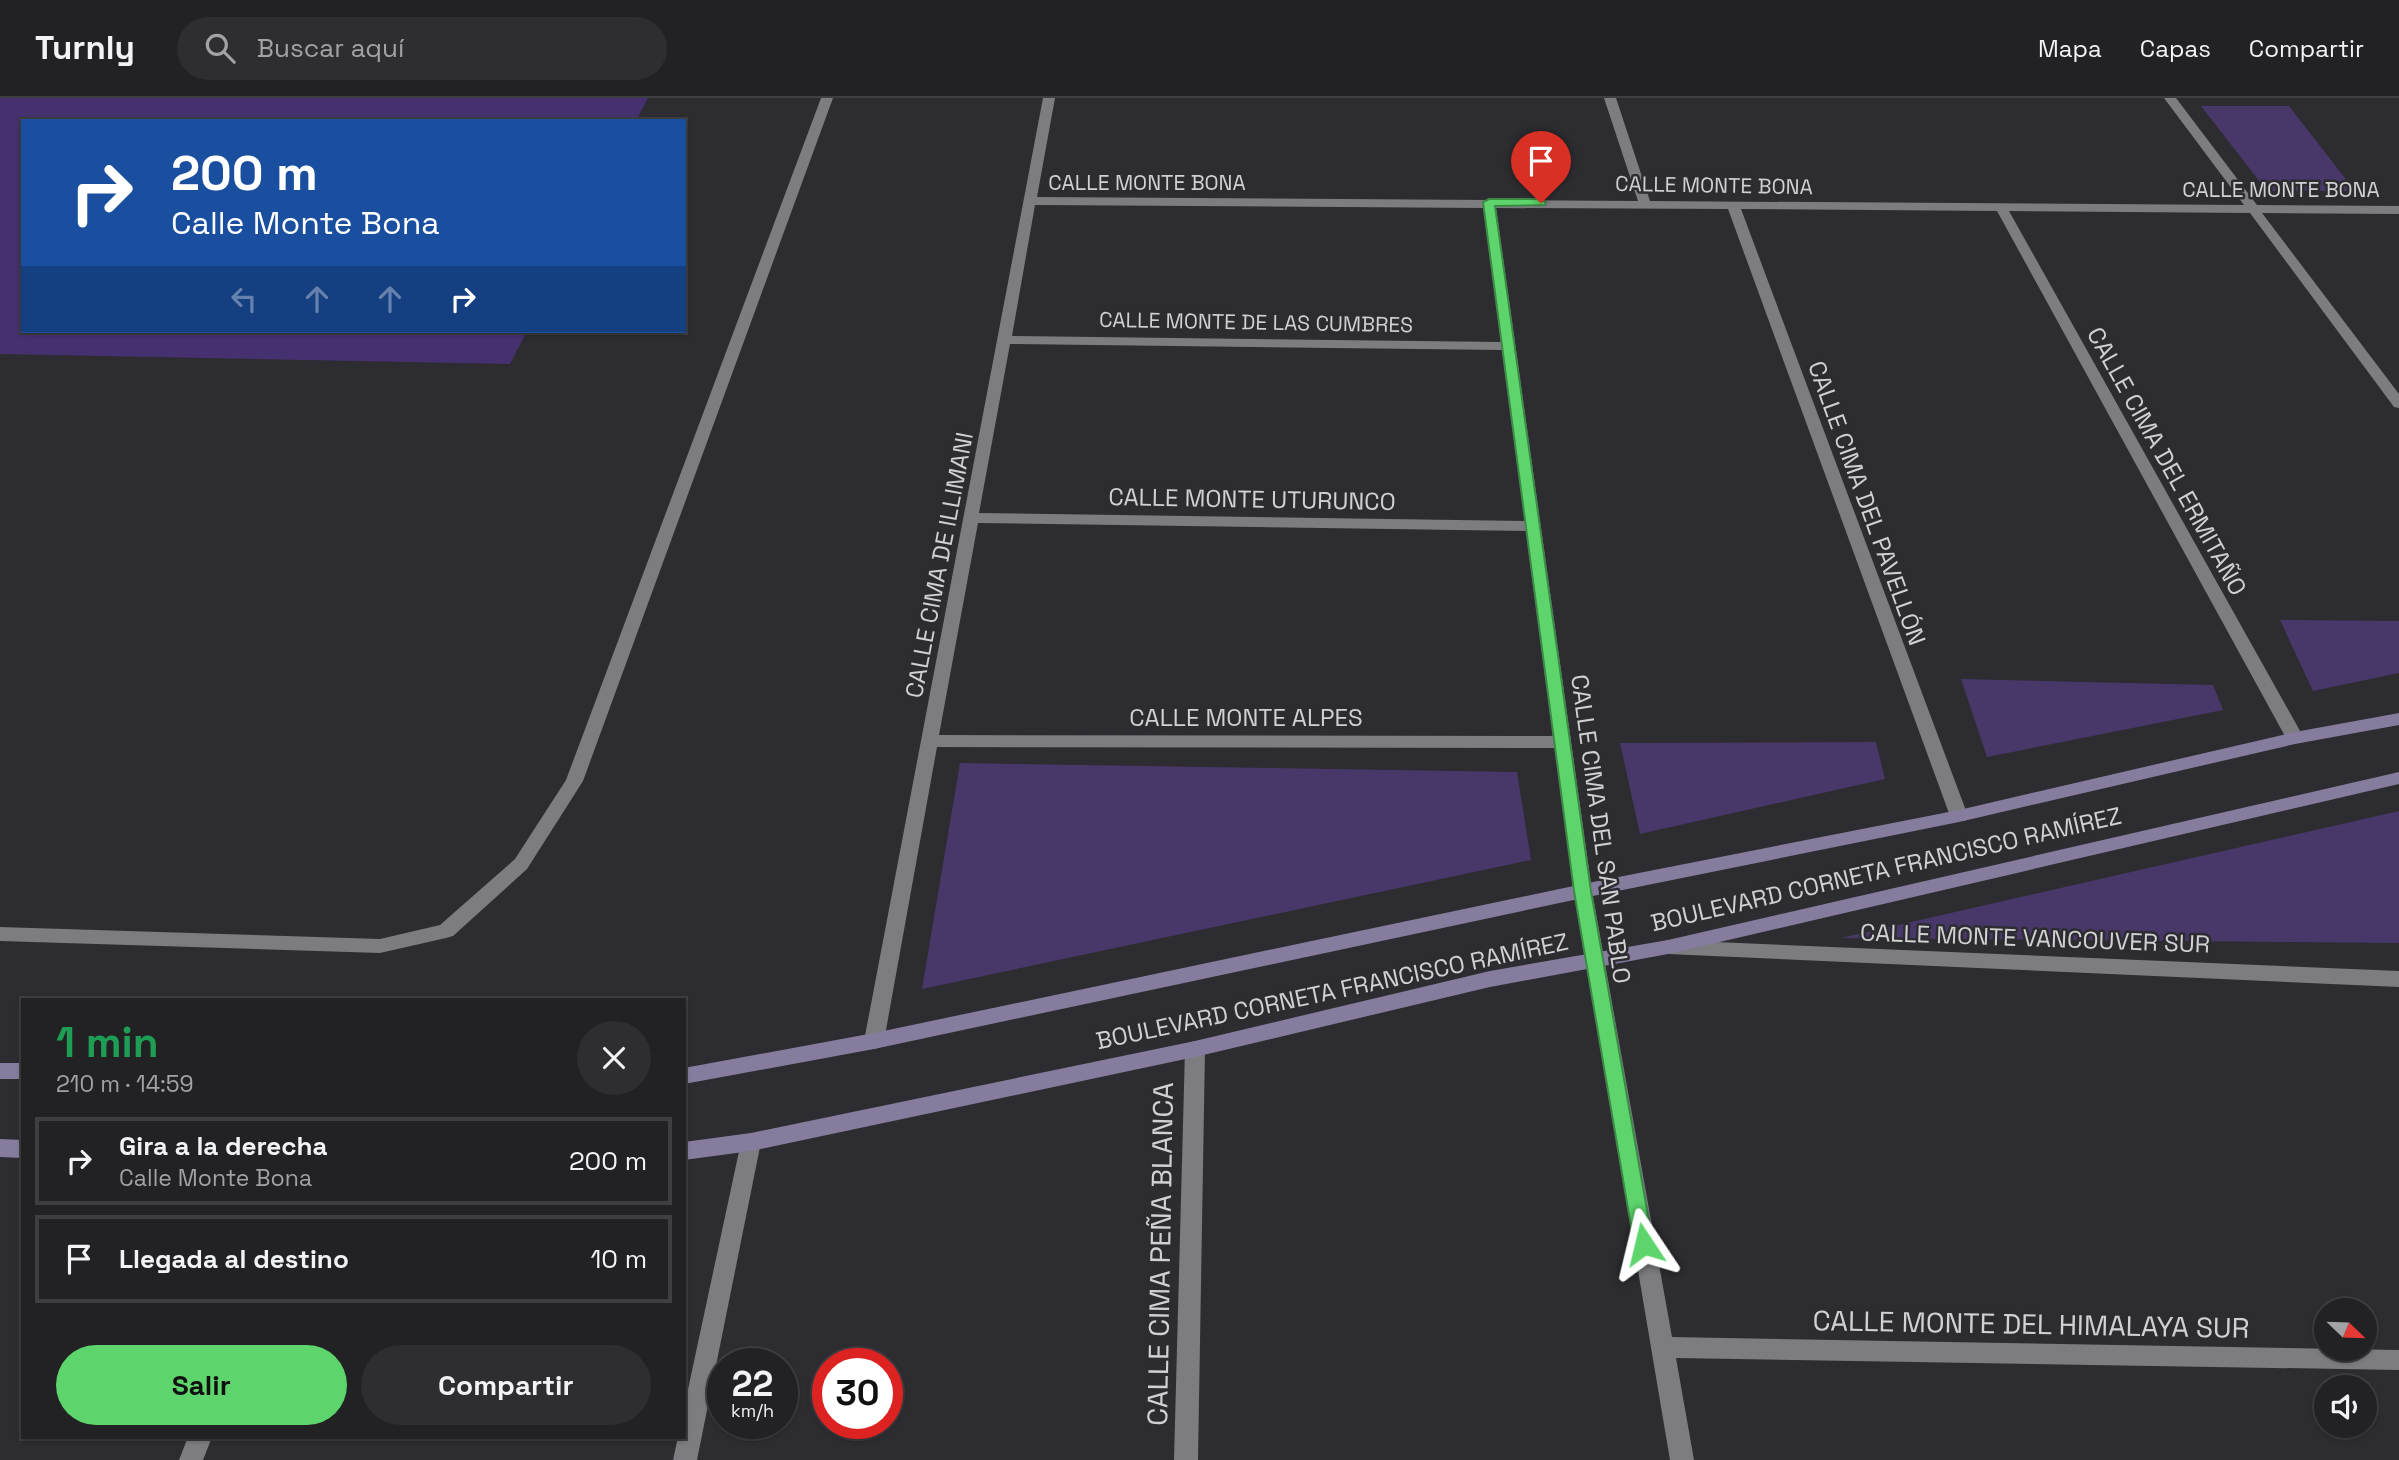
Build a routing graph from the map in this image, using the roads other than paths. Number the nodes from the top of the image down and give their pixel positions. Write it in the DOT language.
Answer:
graph roads {
  1 [pos="827,98"];
  2 [pos="1049,98"];
  3 [pos="1610,98"];
  4 [pos="2170,98"];
  5 [pos="1030,201"];
  6 [pos="1489,202"];
  7 [pos="1645,204"];
  8 [pos="1733,205"];
  9 [pos="2000,206"];
  10 [pos="2253,208"];
  11 [pos="2399,210"];
  12 [pos="1004,340"];
  13 [pos="1509,346"];
  14 [pos="2399,404"];
  15 [pos="971,518"];
  16 [pos="1533,526"];
  17 [pos="2399,719"];
  18 [pos="2295,738"];
  19 [pos="929,741"];
  20 [pos="1563,742"];
  21 [pos="2399,779"];
  22 [pos="1959,816"];
  23 [pos="1583,891"];
  24 [pos="0,934"];
  25 [pos="1668,947"];
  26 [pos="1593,961"];
  27 [pos="2399,978"];
  28 [pos="874,1041"];
  29 [pos="1195,1049"];
  30 [pos="0,1071"];
  31 [pos="21,1072"];
  32 [pos="686,1076"];
  33 [pos="751,1142"];
  34 [pos="0,1148"];
  35 [pos="21,1149"];
  36 [pos="686,1151"];
  37 [pos="1662,1347"];
  38 [pos="2399,1360"];
  39 [pos="199,1439"];
  40 [pos="191,1460"];
  41 [pos="685,1460"];
  42 [pos="1186,1460"];
  43 [pos="1682,1460"];
  1 -- 24 [label="street"];
  2 -- 5 [label="street, CALLE CIMA DE ILLIMANI"];
  3 -- 7 [label="street"];
  4 -- 10 [label="street"];
  5 -- 6 [label="street, CALLE MONTE BONA"];
  5 -- 12 [label="street, CALLE CIMA DE ILLIMANI"];
  6 -- 7 [label="street, CALLE MONTE BONA"];
  6 -- 13 [label="street, CALLE CIMA DEL SAN PABLO"];
  7 -- 8 [label="street, CALLE MONTE BONA"];
  8 -- 9 [label="street, CALLE MONTE BONA"];
  8 -- 22 [label="street, CALLE CIMA DEL PAVELLÓN"];
  9 -- 10 [label="street, CALLE MONTE BONA"];
  9 -- 18 [label="street, CALLE CIMA DEL ERMITAÑO"];
  10 -- 11 [label="street, CALLE MONTE BONA"];
  10 -- 14 [label="street"];
  12 -- 13 [label="street, CALLE MONTE DE LAS CUMBRES"];
  12 -- 15 [label="street, CALLE CIMA DE ILLIMANI"];
  13 -- 16 [label="street, CALLE CIMA DEL SAN PABLO"];
  15 -- 16 [label="street, CALLE MONTE UTURUNCO"];
  15 -- 19 [label="street, CALLE CIMA DE ILLIMANI"];
  16 -- 20 [label="street, CALLE CIMA DEL SAN PABLO"];
  17 -- 18 [label="street, BOULEVARD CORNETA FRANCISCO RAMÍREZ"];
  18 -- 22 [label="street, BOULEVARD CORNETA FRANCISCO RAMÍREZ"];
  19 -- 20 [label="street, CALLE MONTE ALPES"];
  19 -- 28 [label="street, CALLE CIMA DE ILLIMANI"];
  20 -- 23 [label="street, CALLE CIMA DEL SAN PABLO"];
  21 -- 25 [label="street, BOULEVARD CORNETA FRANCISCO RAMÍREZ"];
  22 -- 23 [label="street, BOULEVARD CORNETA FRANCISCO RAMÍREZ"];
  23 -- 26 [label="street, CALLE CIMA DEL SAN PABLO"];
  23 -- 28 [label="street, BOULEVARD CORNETA FRANCISCO RAMÍREZ"];
  25 -- 26 [label="street, BOULEVARD CORNETA FRANCISCO RAMÍREZ"];
  25 -- 27 [label="street, CALLE MONTE VANCOUVER SUR"];
  26 -- 29 [label="street, BOULEVARD CORNETA FRANCISCO RAMÍREZ"];
  26 -- 37 [label="street, CALLE CIMA DEL SAN PABLO"];
  28 -- 32 [label="street, BOULEVARD CORNETA FRANCISCO RAMÍREZ"];
  29 -- 33 [label="street, BOULEVARD CORNETA FRANCISCO RAMÍREZ"];
  29 -- 42 [label="street, CALLE CIMA PEÑA BLANCA"];
  30 -- 31 [label="street"];
  33 -- 36 [label="street, BOULEVARD CORNETA FRANCISCO RAMÍREZ"];
  33 -- 41 [label="street"];
  34 -- 35 [label="street"];
  37 -- 38 [label="street, CALLE MONTE DEL HIMALAYA SUR"];
  37 -- 43 [label="street, CALLE CIMA DEL SAN PABLO"];
  39 -- 40 [label="street"];
}
